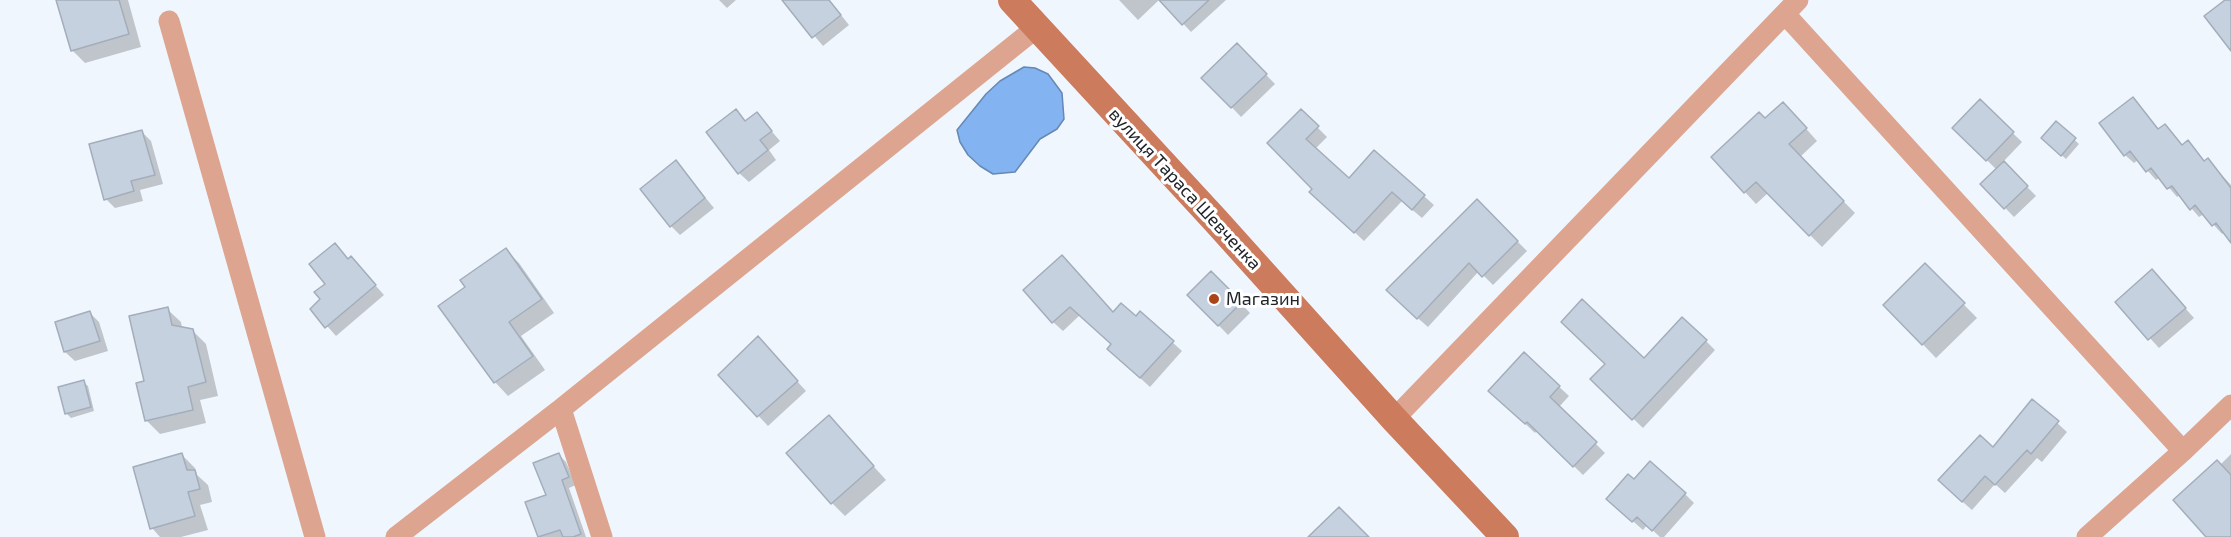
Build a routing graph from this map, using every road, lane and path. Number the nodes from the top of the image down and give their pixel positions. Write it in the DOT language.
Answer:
graph roads {
  1 [pos="1012,0"];
  2 [pos="1791,7"];
  3 [pos="169,21"];
  4 [pos="1036,28"];
  5 [pos="2231,405"];
  6 [pos="561,409"];
  7 [pos="1394,419"];
  8 [pos="2183,451"];
  9 [pos="315,537"];
  10 [pos="396,537"];
  11 [pos="602,537"];
  12 [pos="1505,537"];
  13 [pos="2087,537"];
  1 -- 4 [label="street, вулиця Тараса Шевченка"];
  2 -- 7 [label="street"];
  2 -- 8 [label="street"];
  3 -- 9 [label="street"];
  4 -- 6 [label="street"];
  4 -- 7 [label="street, вулиця Тараса Шевченка"];
  5 -- 8 [label="street"];
  6 -- 10 [label="street"];
  6 -- 11 [label="street"];
  7 -- 12 [label="street, вулиця Тараса Шевченка"];
  8 -- 13 [label="street"];
}
